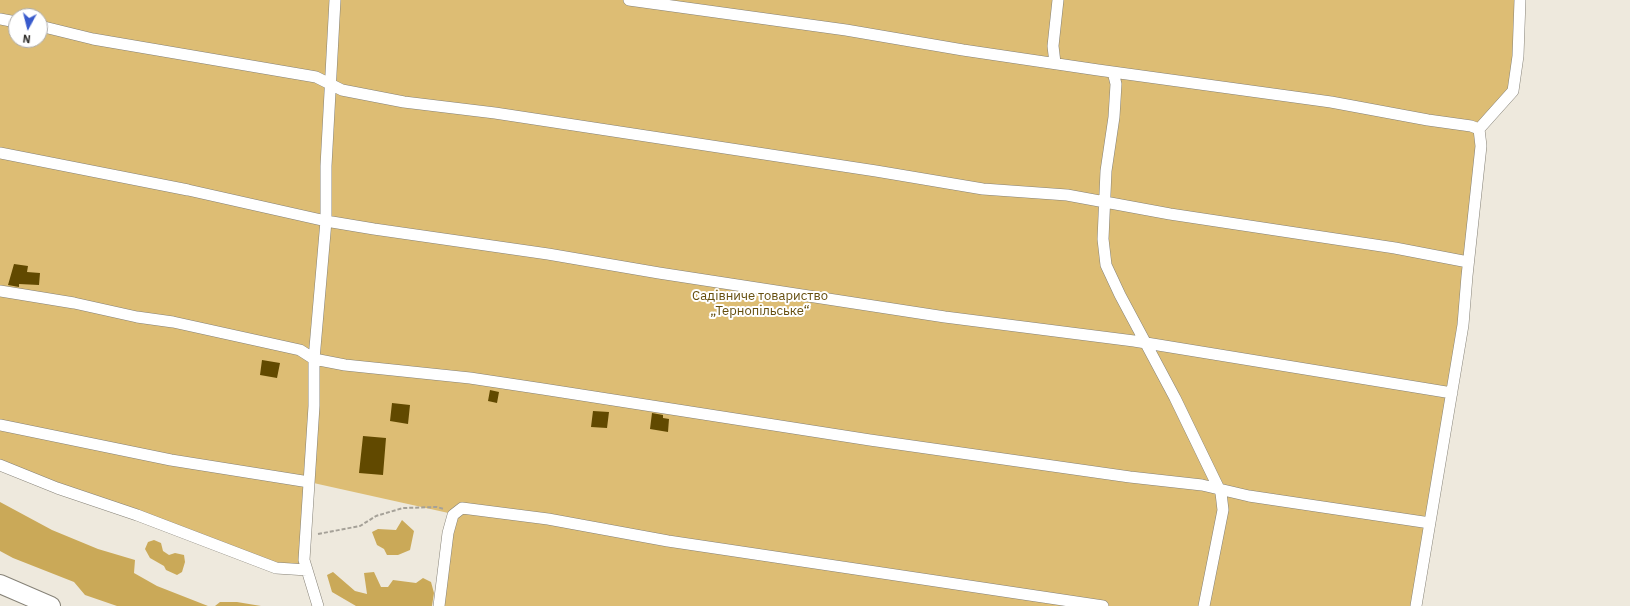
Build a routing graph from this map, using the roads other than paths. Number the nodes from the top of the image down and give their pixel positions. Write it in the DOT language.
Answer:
graph roads {
  1 [pos="335,0"];
  2 [pos="629,0"];
  3 [pos="1058,0"];
  4 [pos="1520,0"];
  5 [pos="48,28"];
  6 [pos="1055,63"];
  7 [pos="1113,72"];
  8 [pos="331,84"];
  9 [pos="1479,129"];
  10 [pos="0,153"];
  11 [pos="1105,202"];
  12 [pos="326,221"];
  13 [pos="1468,262"];
  14 [pos="0,291"];
  15 [pos="1146,343"];
  16 [pos="314,359"];
  17 [pos="1452,393"];
  18 [pos="0,424"];
  19 [pos="0,465"];
  20 [pos="309,482"];
  21 [pos="1220,490"];
  22 [pos="1430,523"];
  23 [pos="307,570"];
  24 [pos="0,584"];
  25 [pos="51,606"];
  26 [pos="318,606"];
  27 [pos="439,606"];
  28 [pos="1104,606"];
  29 [pos="1204,606"];
  30 [pos="1416,606"];
  1 -- 8 [label="street"];
  2 -- 6 [label="street"];
  3 -- 6 [label="street"];
  4 -- 9 [label="street"];
  5 -- 8 [label="street"];
  6 -- 7 [label="street"];
  7 -- 9 [label="street"];
  7 -- 11 [label="street"];
  8 -- 11 [label="street"];
  8 -- 12 [label="street"];
  9 -- 13 [label="street"];
  10 -- 12 [label="street"];
  11 -- 13 [label="street"];
  11 -- 15 [label="street"];
  12 -- 15 [label="street"];
  12 -- 16 [label="street"];
  13 -- 17 [label="street"];
  14 -- 16 [label="street"];
  15 -- 17 [label="street"];
  15 -- 21 [label="street"];
  16 -- 20 [label="street"];
  16 -- 21 [label="street"];
  17 -- 22 [label="street"];
  18 -- 20 [label="street"];
  19 -- 23 [label="street"];
  20 -- 23 [label="street"];
  21 -- 22 [label="street"];
  21 -- 29 [label="street"];
  22 -- 30 [label="street"];
  23 -- 26 [label="street"];
  24 -- 25 [label="highway"];
  27 -- 28 [label="street"];
}
